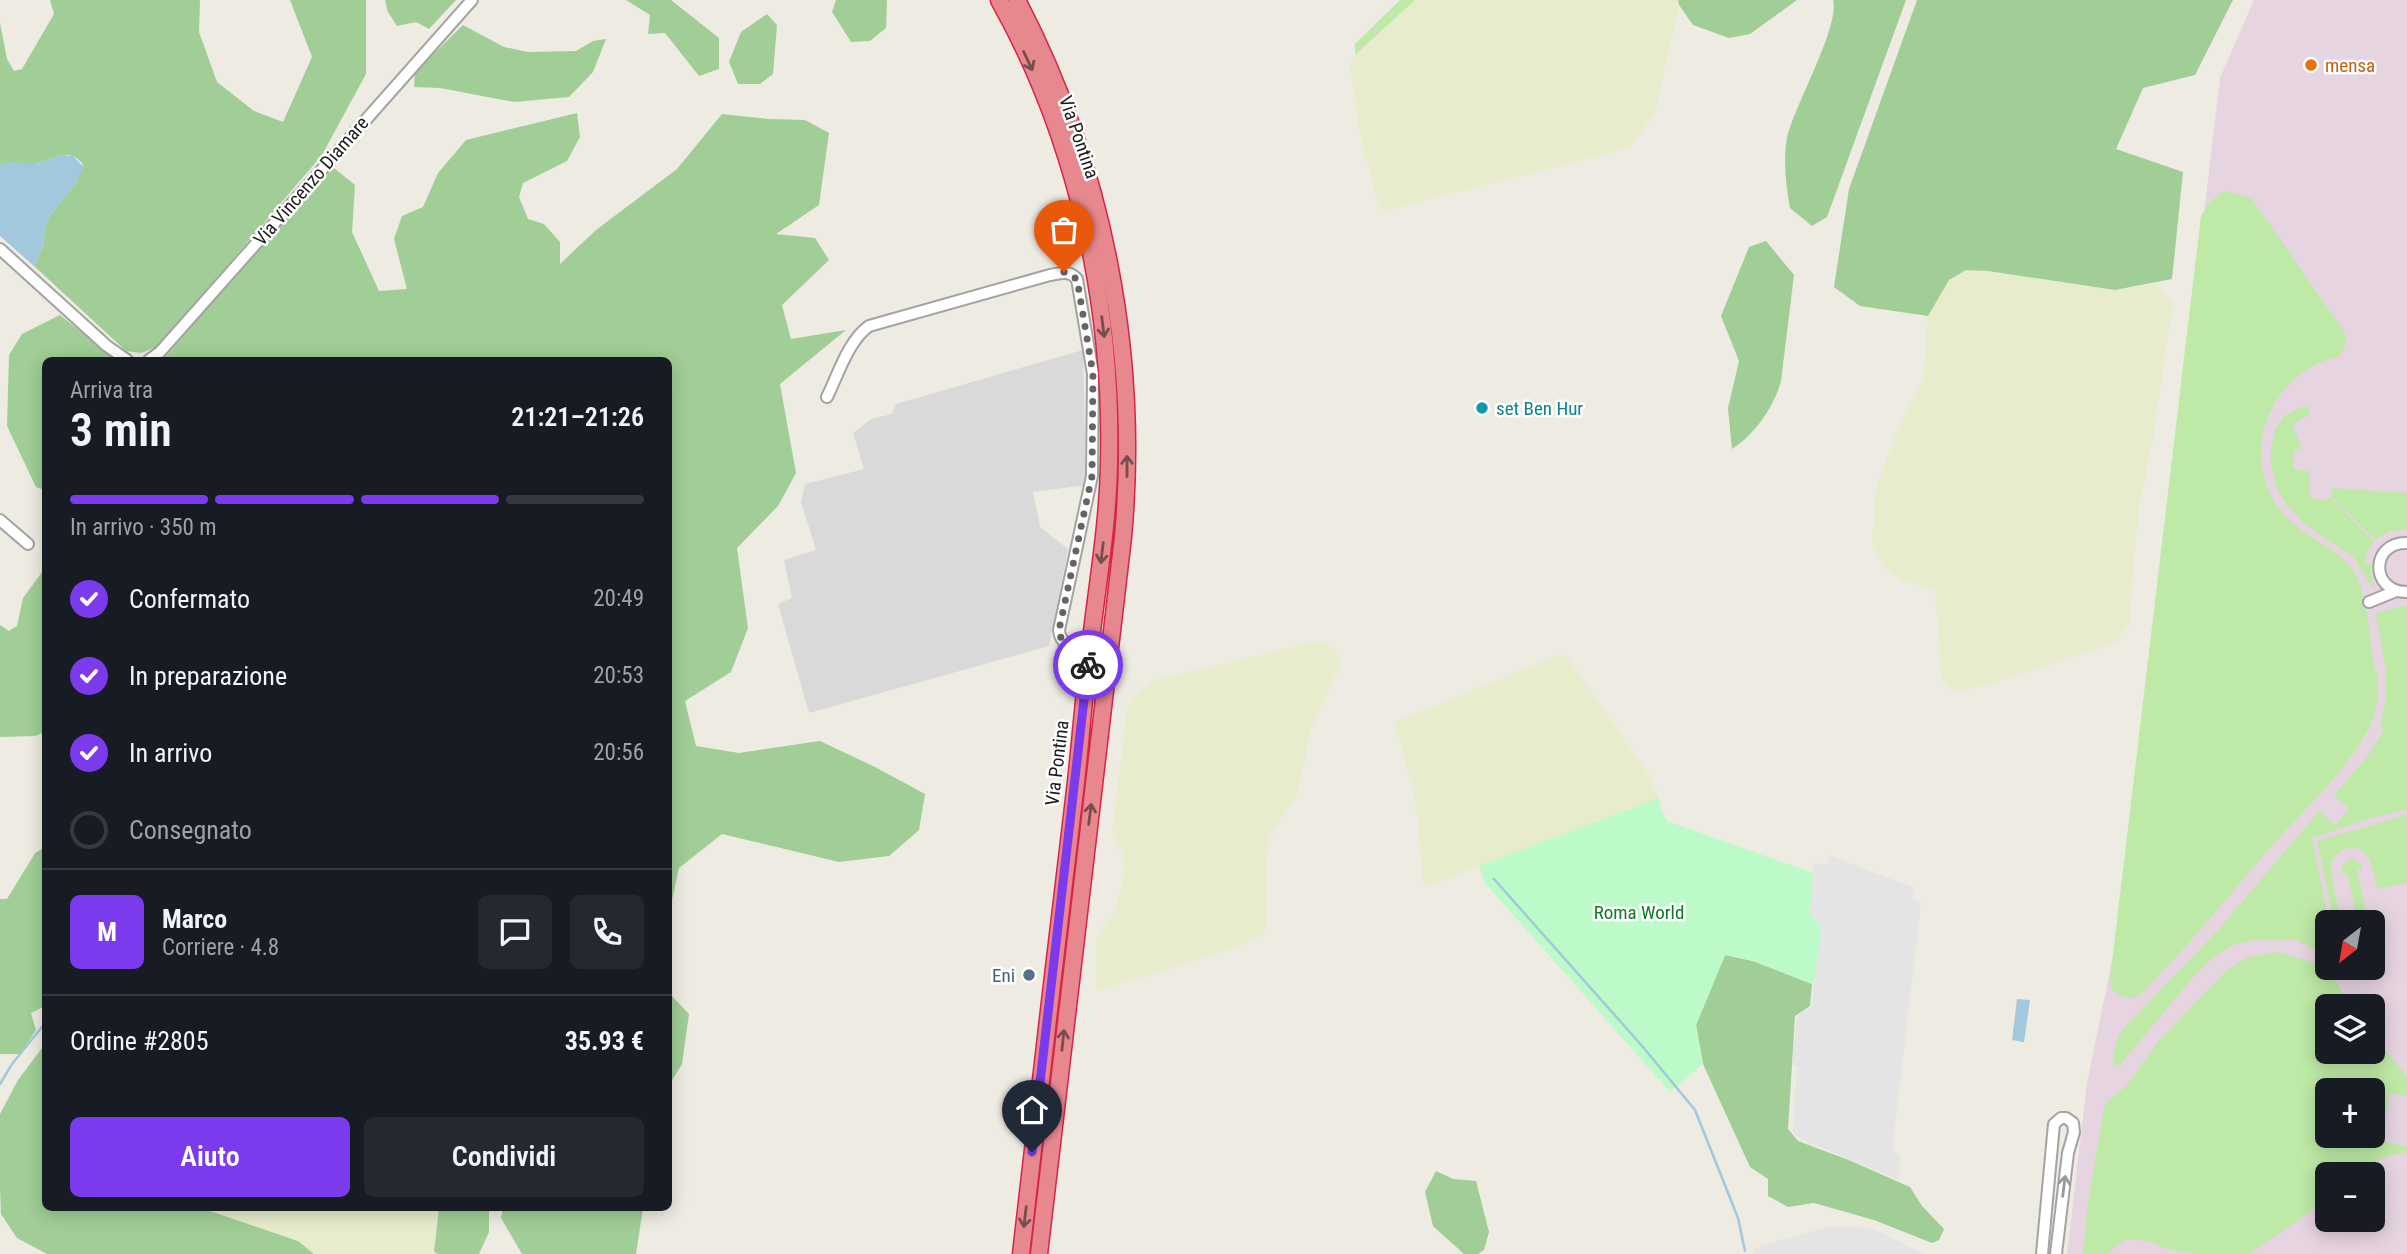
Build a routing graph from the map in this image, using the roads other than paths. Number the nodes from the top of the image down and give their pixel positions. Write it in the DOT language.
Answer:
graph roads {
  1 [pos="472,0"];
  2 [pos="999,0"];
  3 [pos="1017,0"];
  4 [pos="0,249"];
  5 [pos="124,357"];
  6 [pos="153,357"];
  7 [pos="827,397"];
  8 [pos="0,520"];
  9 [pos="2407,542"];
  10 [pos="28,544"];
  11 [pos="2402,591"];
  12 [pos="2369,602"];
  13 [pos="1089,652"];
  14 [pos="1051,1154"];
  15 [pos="1021,1254"];
  16 [pos="1039,1254"];
  17 [pos="1047,1254"];
  18 [pos="2042,1254"];
  19 [pos="2056,1254"];
  1 -- 6 [label="street, Via Vincenzo Diamare"];
  2 -- 13 [label="highway, Via Pontina, one-way"];
  14 -- 3 [label="highway, Via Pontina, one-way"];
  4 -- 5 [label="street"];
  7 -- 13 [label="street"];
  8 -- 10 [label="street"];
  9 -- 11 [label="street"];
  11 -- 12 [label="street"];
  13 -- 15 [label="highway, Via Pontina, one-way"];
  14 -- 16 [label="highway, Via Pontina"];
  14 -- 17 [label="highway"];
  19 -- 18 [label="street, one-way"];
}
